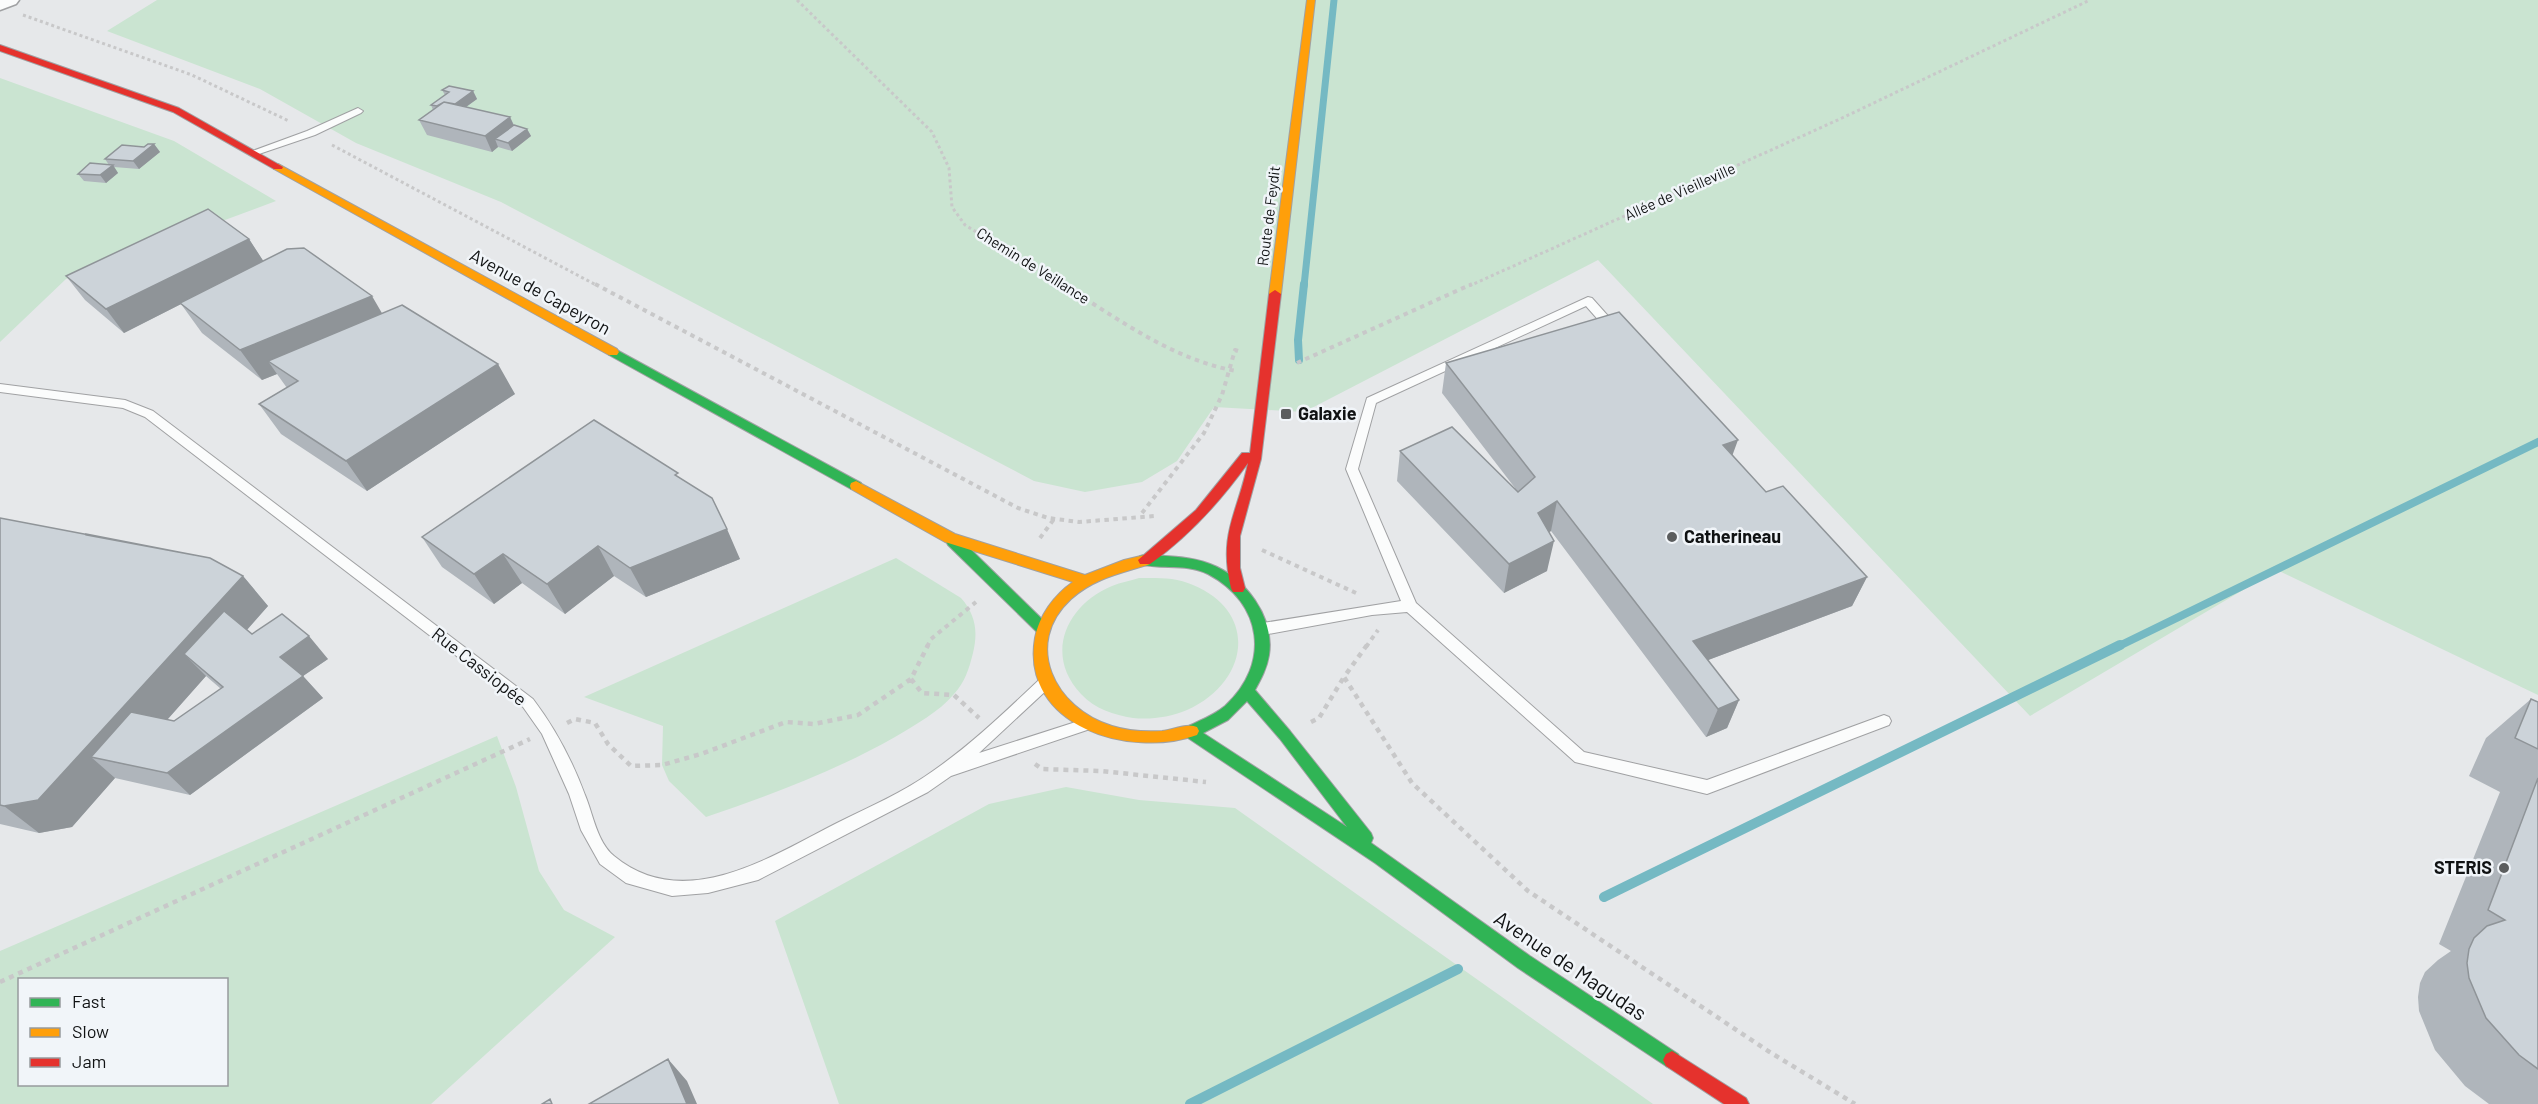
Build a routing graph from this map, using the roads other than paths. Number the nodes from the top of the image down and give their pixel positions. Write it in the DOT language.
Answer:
graph roads {
  1 [pos="10,0"];
  2 [pos="1311,0"];
  3 [pos="0,4"];
  4 [pos="0,34"];
  5 [pos="0,48"];
  6 [pos="110,84"];
  7 [pos="358,111"];
  8 [pos="252,153"];
  9 [pos="1620,337"];
  10 [pos="0,388"];
  11 [pos="1257,436"];
  12 [pos="950,538"];
  13 [pos="1145,560"];
  14 [pos="1084,580"];
  15 [pos="1238,588"];
  16 [pos="1410,606"];
  17 [pos="1043,629"];
  18 [pos="1263,629"];
  19 [pos="1045,683"];
  20 [pos="1248,692"];
  21 [pos="1884,721"];
  22 [pos="1087,725"];
  23 [pos="1190,732"];
  24 [pos="940,776"];
  25 [pos="1381,858"];
  26 [pos="1740,1104"];
  1 -- 3 [label="street"];
  2 -- 11 [label="main road, Route de Feydit"];
  4 -- 6 [label="main road, Avenue de Capeyron"];
  5 -- 6 [label="main road, Avenue de Capeyron"];
  6 -- 8 [label="main road, Avenue de Capeyron"];
  7 -- 8 [label="lane"];
  8 -- 12 [label="main road, Avenue de Capeyron"];
  9 -- 16 [label="lane"];
  10 -- 24 [label="lane, Rue Cassiopée"];
  11 -- 13 [label="main road, Route de Feydit"];
  11 -- 15 [label="main road, Route de Feydit"];
  12 -- 14 [label="main road, Avenue de Capeyron"];
  12 -- 17 [label="main road, Avenue de Capeyron"];
  13 -- 14 [label="main road"];
  13 -- 15 [label="main road"];
  14 -- 17 [label="main road"];
  15 -- 18 [label="main road"];
  16 -- 18 [label="lane"];
  16 -- 21 [label="lane"];
  17 -- 19 [label="main road"];
  18 -- 20 [label="main road"];
  19 -- 22 [label="main road"];
  19 -- 24 [label="lane"];
  20 -- 23 [label="main road"];
  20 -- 25 [label="main road, Avenue de Magudas"];
  22 -- 23 [label="main road"];
  22 -- 24 [label="lane"];
  23 -- 25 [label="main road, Avenue de Magudas"];
  25 -- 26 [label="main road, Avenue de Magudas"];
}
